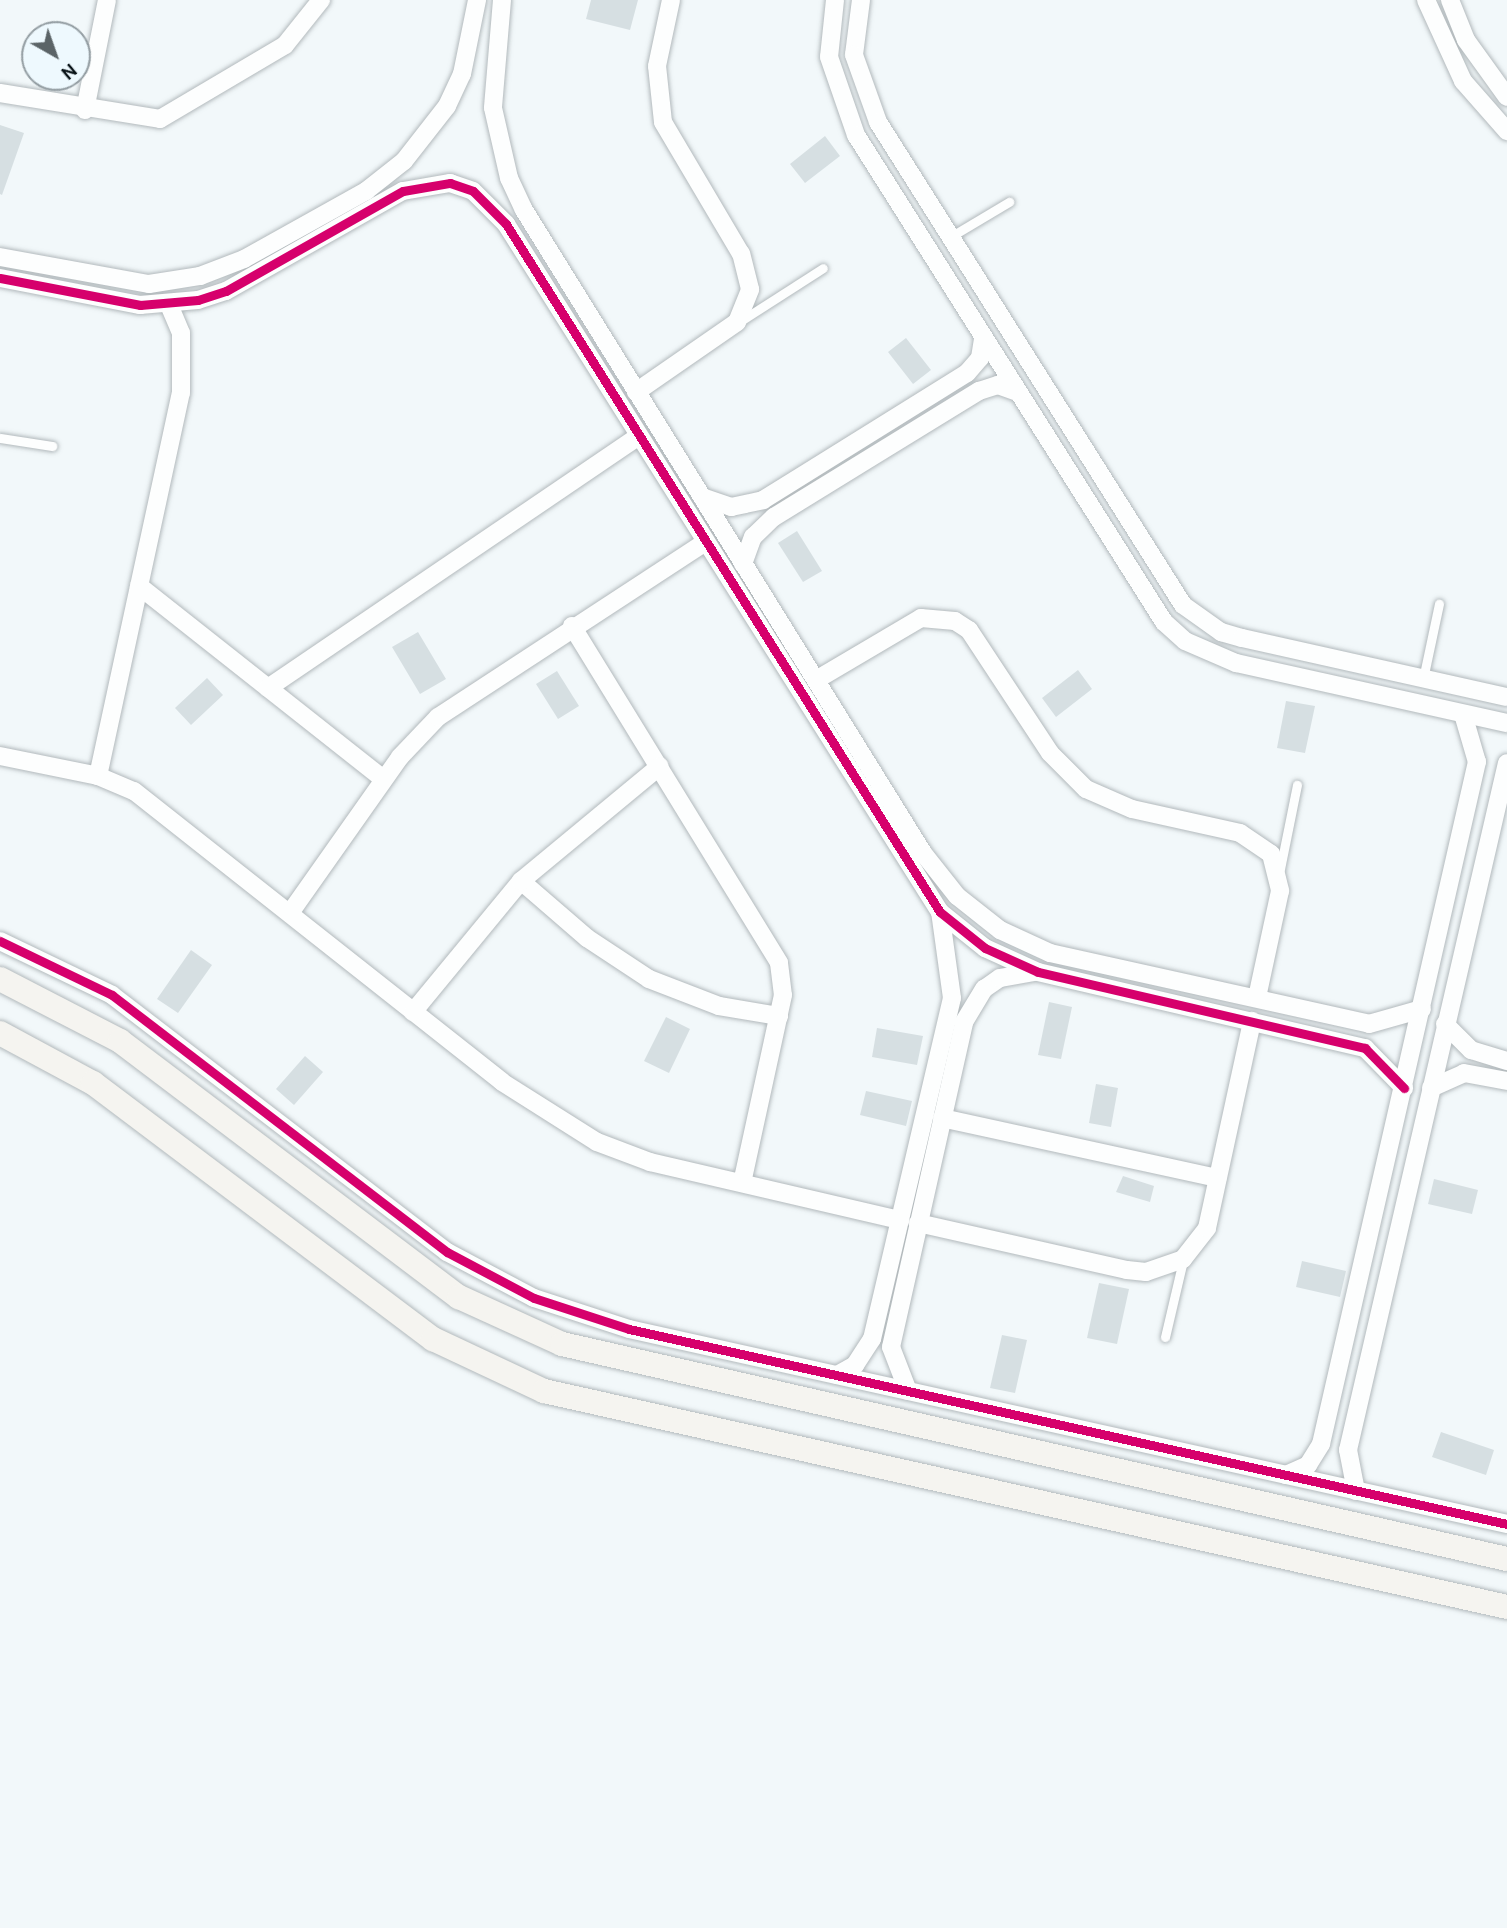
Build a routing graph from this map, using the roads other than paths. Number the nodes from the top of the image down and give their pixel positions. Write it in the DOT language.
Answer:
graph roads {
  1 [pos="107,0"];
  2 [pos="321,0"];
  3 [pos="477,0"];
  4 [pos="502,0"];
  5 [pos="671,0"];
  6 [pos="835,0"];
  7 [pos="861,0"];
  8 [pos="1426,0"];
  9 [pos="1450,0"];
  10 [pos="0,93"];
  11 [pos="1507,97"];
  12 [pos="85,110"];
  13 [pos="1507,131"];
  14 [pos="1009,202"];
  15 [pos="950,237"];
  16 [pos="0,257"];
  17 [pos="823,268"];
  18 [pos="0,278"];
  19 [pos="169,305"];
  20 [pos="737,322"];
  21 [pos="983,338"];
  22 [pos="636,392"];
  23 [pos="1017,392"];
  24 [pos="638,437"];
  25 [pos="0,438"];
  26 [pos="52,446"];
  27 [pos="702,497"];
  28 [pos="704,543"];
  29 [pos="743,564"];
  30 [pos="139,586"];
  31 [pos="1439,604"];
  32 [pos="572,626"];
  33 [pos="1423,679"];
  34 [pos="816,680"];
  35 [pos="268,688"];
  36 [pos="1507,697"];
  37 [pos="1463,714"];
  38 [pos="1507,723"];
  39 [pos="0,757"];
  40 [pos="1507,763"];
  41 [pos="660,766"];
  42 [pos="98,776"];
  43 [pos="383,779"];
  44 [pos="1297,785"];
  45 [pos="1279,872"];
  46 [pos="521,881"];
  47 [pos="940,912"];
  48 [pos="290,913"];
  49 [pos="0,941"];
  50 [pos="1038,972"];
  51 [pos="0,979"];
  52 [pos="1257,997"];
  53 [pos="1422,1009"];
  54 [pos="413,1012"];
  55 [pos="779,1016"];
  56 [pos="1252,1021"];
  57 [pos="1445,1024"];
  58 [pos="0,1033"];
  59 [pos="1507,1061"];
  60 [pos="1507,1081"];
  61 [pos="1404,1088"];
  62 [pos="1431,1088"];
  63 [pos="942,1118"];
  64 [pos="1218,1178"];
  65 [pos="742,1183"];
  66 [pos="909,1221"];
  67 [pos="1183,1259"];
  68 [pos="1165,1337"];
  69 [pos="837,1375"];
  70 [pos="908,1391"];
  71 [pos="1286,1475"];
  72 [pos="1356,1491"];
  73 [pos="1507,1524"];
  74 [pos="1507,1559"];
  75 [pos="1507,1607"];
  1 -- 12 [label="street"];
  2 -- 12 [label="street"];
  3 -- 16 [label="street"];
  4 -- 22 [label="street"];
  5 -- 20 [label="street"];
  6 -- 21 [label="street"];
  7 -- 15 [label="street"];
  8 -- 13 [label="street"];
  9 -- 11 [label="street"];
  10 -- 12 [label="street"];
  14 -- 15 [label="lane"];
  15 -- 33 [label="street"];
  17 -- 20 [label="lane"];
  18 -- 19 [label="street"];
  19 -- 24 [label="street"];
  19 -- 30 [label="street"];
  20 -- 22 [label="street"];
  21 -- 23 [label="street"];
  21 -- 27 [label="street"];
  22 -- 27 [label="street"];
  23 -- 29 [label="street"];
  23 -- 37 [label="street"];
  24 -- 28 [label="street"];
  24 -- 35 [label="street"];
  25 -- 26 [label="lane"];
  27 -- 29 [label="street"];
  28 -- 32 [label="street"];
  28 -- 47 [label="street"];
  29 -- 34 [label="street"];
  30 -- 35 [label="street"];
  30 -- 42 [label="street"];
  31 -- 33 [label="lane"];
  32 -- 41 [label="street"];
  32 -- 43 [label="street"];
  33 -- 36 [label="street"];
  34 -- 45 [label="street"];
  34 -- 52 [label="street"];
  35 -- 43 [label="street"];
  37 -- 38 [label="street"];
  37 -- 53 [label="street"];
  39 -- 42 [label="street"];
  40 -- 57 [label="street"];
  41 -- 46 [label="street"];
  41 -- 55 [label="street"];
  42 -- 48 [label="street"];
  43 -- 48 [label="street"];
  44 -- 45 [label="lane"];
  45 -- 52 [label="street"];
  46 -- 54 [label="street"];
  46 -- 55 [label="street"];
  47 -- 50 [label="street"];
  47 -- 66 [label="street"];
  48 -- 54 [label="street"];
  49 -- 69 [label="street"];
  50 -- 56 [label="street"];
  50 -- 63 [label="street"];
  51 -- 74 [label="street"];
  52 -- 53 [label="street"];
  53 -- 61 [label="street"];
  54 -- 65 [label="street"];
  55 -- 65 [label="street"];
  56 -- 61 [label="street"];
  56 -- 64 [label="street"];
  57 -- 59 [label="street"];
  57 -- 62 [label="street"];
  58 -- 75 [label="street"];
  60 -- 62 [label="street"];
  61 -- 71 [label="street"];
  62 -- 72 [label="street"];
  63 -- 64 [label="street"];
  63 -- 66 [label="street"];
  64 -- 67 [label="street"];
  65 -- 66 [label="street"];
  66 -- 67 [label="street"];
  66 -- 69 [label="street"];
  66 -- 70 [label="street"];
  67 -- 68 [label="lane"];
  69 -- 70 [label="street"];
  70 -- 71 [label="street"];
  71 -- 72 [label="street"];
  72 -- 73 [label="street"];
}
